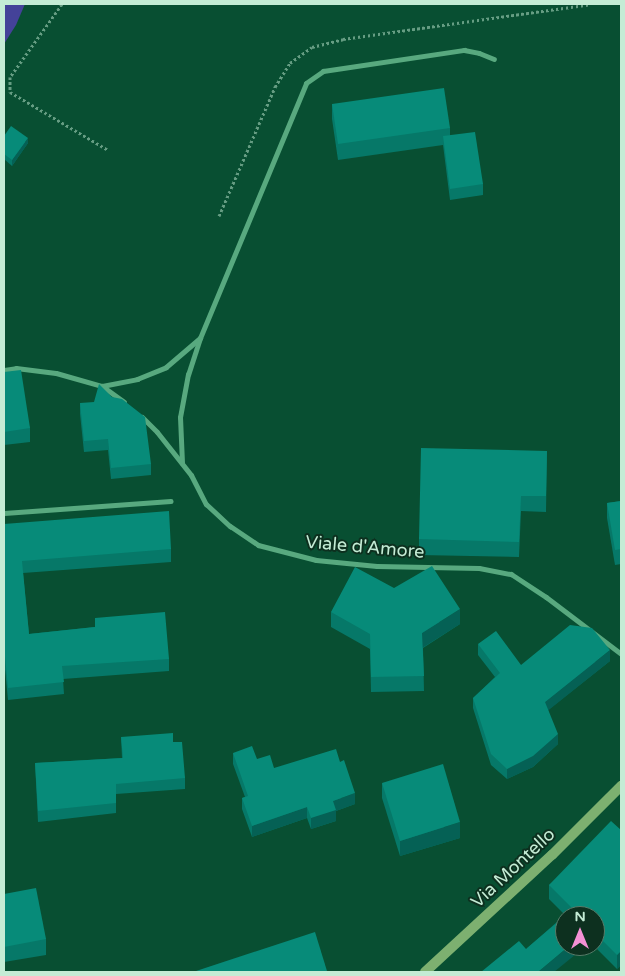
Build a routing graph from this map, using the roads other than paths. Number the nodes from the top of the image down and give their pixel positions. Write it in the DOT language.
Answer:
graph roads {
  1 [pos="494,59"];
  2 [pos="200,338"];
  3 [pos="4,370"];
  4 [pos="102,386"];
  5 [pos="129,406"];
  6 [pos="136,412"];
  7 [pos="182,464"];
  8 [pos="172,501"];
  9 [pos="4,513"];
  10 [pos="621,654"];
  11 [pos="621,786"];
  12 [pos="425,972"];
  1 -- 2 [label="street"];
  2 -- 4 [label="street"];
  2 -- 7 [label="street"];
  3 -- 4 [label="street"];
  4 -- 5 [label="street"];
  6 -- 7 [label="street, Viale d'Amore"];
  7 -- 10 [label="street, Viale d'Amore"];
  8 -- 9 [label="street"];
  11 -- 12 [label="street, Via Montello"];
}
